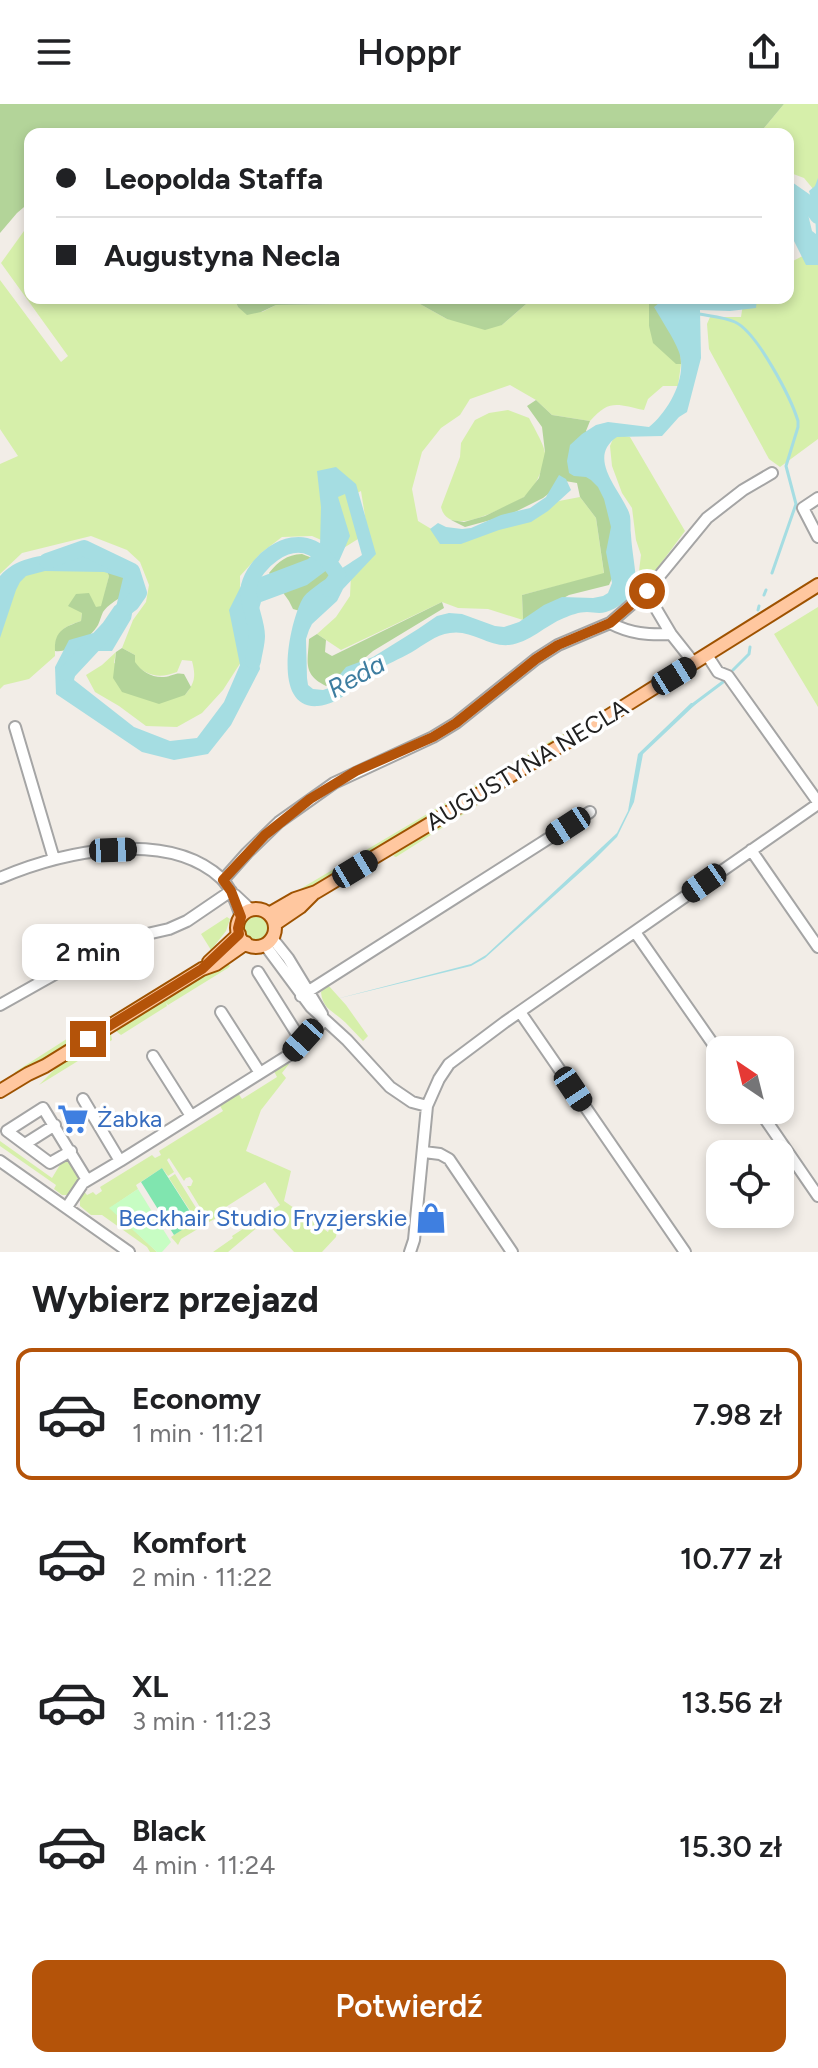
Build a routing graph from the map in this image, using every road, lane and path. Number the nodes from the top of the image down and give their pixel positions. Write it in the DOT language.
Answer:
graph roads {
  1 [pos="772,473"];
  2 [pos="818,498"];
  3 [pos="818,537"];
  4 [pos="818,585"];
  5 [pos="650,587"];
  6 [pos="610,623"];
  7 [pos="671,634"];
  8 [pos="707,655"];
  9 [pos="694,663"];
  10 [pos="15,727"];
  11 [pos="818,803"];
  12 [pos="590,812"];
  13 [pos="751,850"];
  14 [pos="54,859"];
  15 [pos="0,878"];
  16 [pos="223,880"];
  17 [pos="231,891"];
  18 [pos="246,913"];
  19 [pos="272,919"];
  20 [pos="635,932"];
  21 [pos="242,939"];
  22 [pos="268,941"];
  23 [pos="818,947"];
  24 [pos="258,972"];
  25 [pos="305,993"];
  26 [pos="0,1005"];
  27 [pos="221,1012"];
  28 [pos="520,1012"];
  29 [pos="325,1020"];
  30 [pos="707,1036"];
  31 [pos="303,1040"];
  32 [pos="153,1056"];
  33 [pos="45,1066"];
  34 [pos="260,1073"];
  35 [pos="0,1091"];
  36 [pos="83,1099"];
  37 [pos="0,1101"];
  38 [pos="427,1106"];
  39 [pos="191,1116"];
  40 [pos="769,1124"];
  41 [pos="55,1125"];
  42 [pos="25,1144"];
  43 [pos="71,1151"];
  44 [pos="424,1152"];
  45 [pos="0,1161"];
  46 [pos="120,1161"];
  47 [pos="87,1180"];
  48 [pos="818,1196"];
  49 [pos="67,1207"];
  50 [pos="129,1252"];
  51 [pos="410,1252"];
  52 [pos="512,1252"];
  53 [pos="685,1252"];
  1 -- 5 [label="street"];
  2 -- 3 [label="street"];
  4 -- 8 [label="main road, AUGUSTYNA NECLA"];
  5 -- 6 [label="street"];
  5 -- 7 [label="street"];
  6 -- 7 [label="street"];
  6 -- 16 [label="street"];
  7 -- 9 [label="street"];
  8 -- 9 [label="main road, AUGUSTYNA NECLA"];
  8 -- 11 [label="street"];
  9 -- 19 [label="main road, AUGUSTYNA NECLA"];
  10 -- 14 [label="street"];
  11 -- 13 [label="street"];
  12 -- 25 [label="street"];
  13 -- 20 [label="street"];
  13 -- 23 [label="street"];
  14 -- 15 [label="street"];
  14 -- 16 [label="street"];
  16 -- 17 [label="street"];
  17 -- 18 [label="street"];
  17 -- 26 [label="street"];
  18 -- 19 [label="main road"];
  18 -- 21 [label="main road"];
  19 -- 22 [label="main road"];
  20 -- 28 [label="street"];
  20 -- 30 [label="street"];
  21 -- 22 [label="main road"];
  21 -- 33 [label="main road"];
  22 -- 25 [label="street"];
  24 -- 31 [label="street"];
  25 -- 29 [label="street"];
  27 -- 34 [label="street"];
  28 -- 38 [label="street"];
  28 -- 53 [label="street"];
  29 -- 31 [label="street"];
  29 -- 38 [label="street"];
  31 -- 34 [label="street"];
  32 -- 39 [label="street"];
  33 -- 35 [label="main road"];
  33 -- 37 [label="main road"];
  34 -- 39 [label="street"];
  36 -- 46 [label="street"];
  38 -- 44 [label="street"];
  39 -- 46 [label="street"];
  40 -- 48 [label="street"];
  41 -- 42 [label="street"];
  41 -- 42 [label="street"];
  41 -- 43 [label="street"];
  42 -- 43 [label="street"];
  43 -- 47 [label="street"];
  44 -- 51 [label="street"];
  44 -- 52 [label="street"];
  45 -- 49 [label="street"];
  46 -- 47 [label="street"];
  47 -- 49 [label="street"];
  49 -- 50 [label="street"];
}
